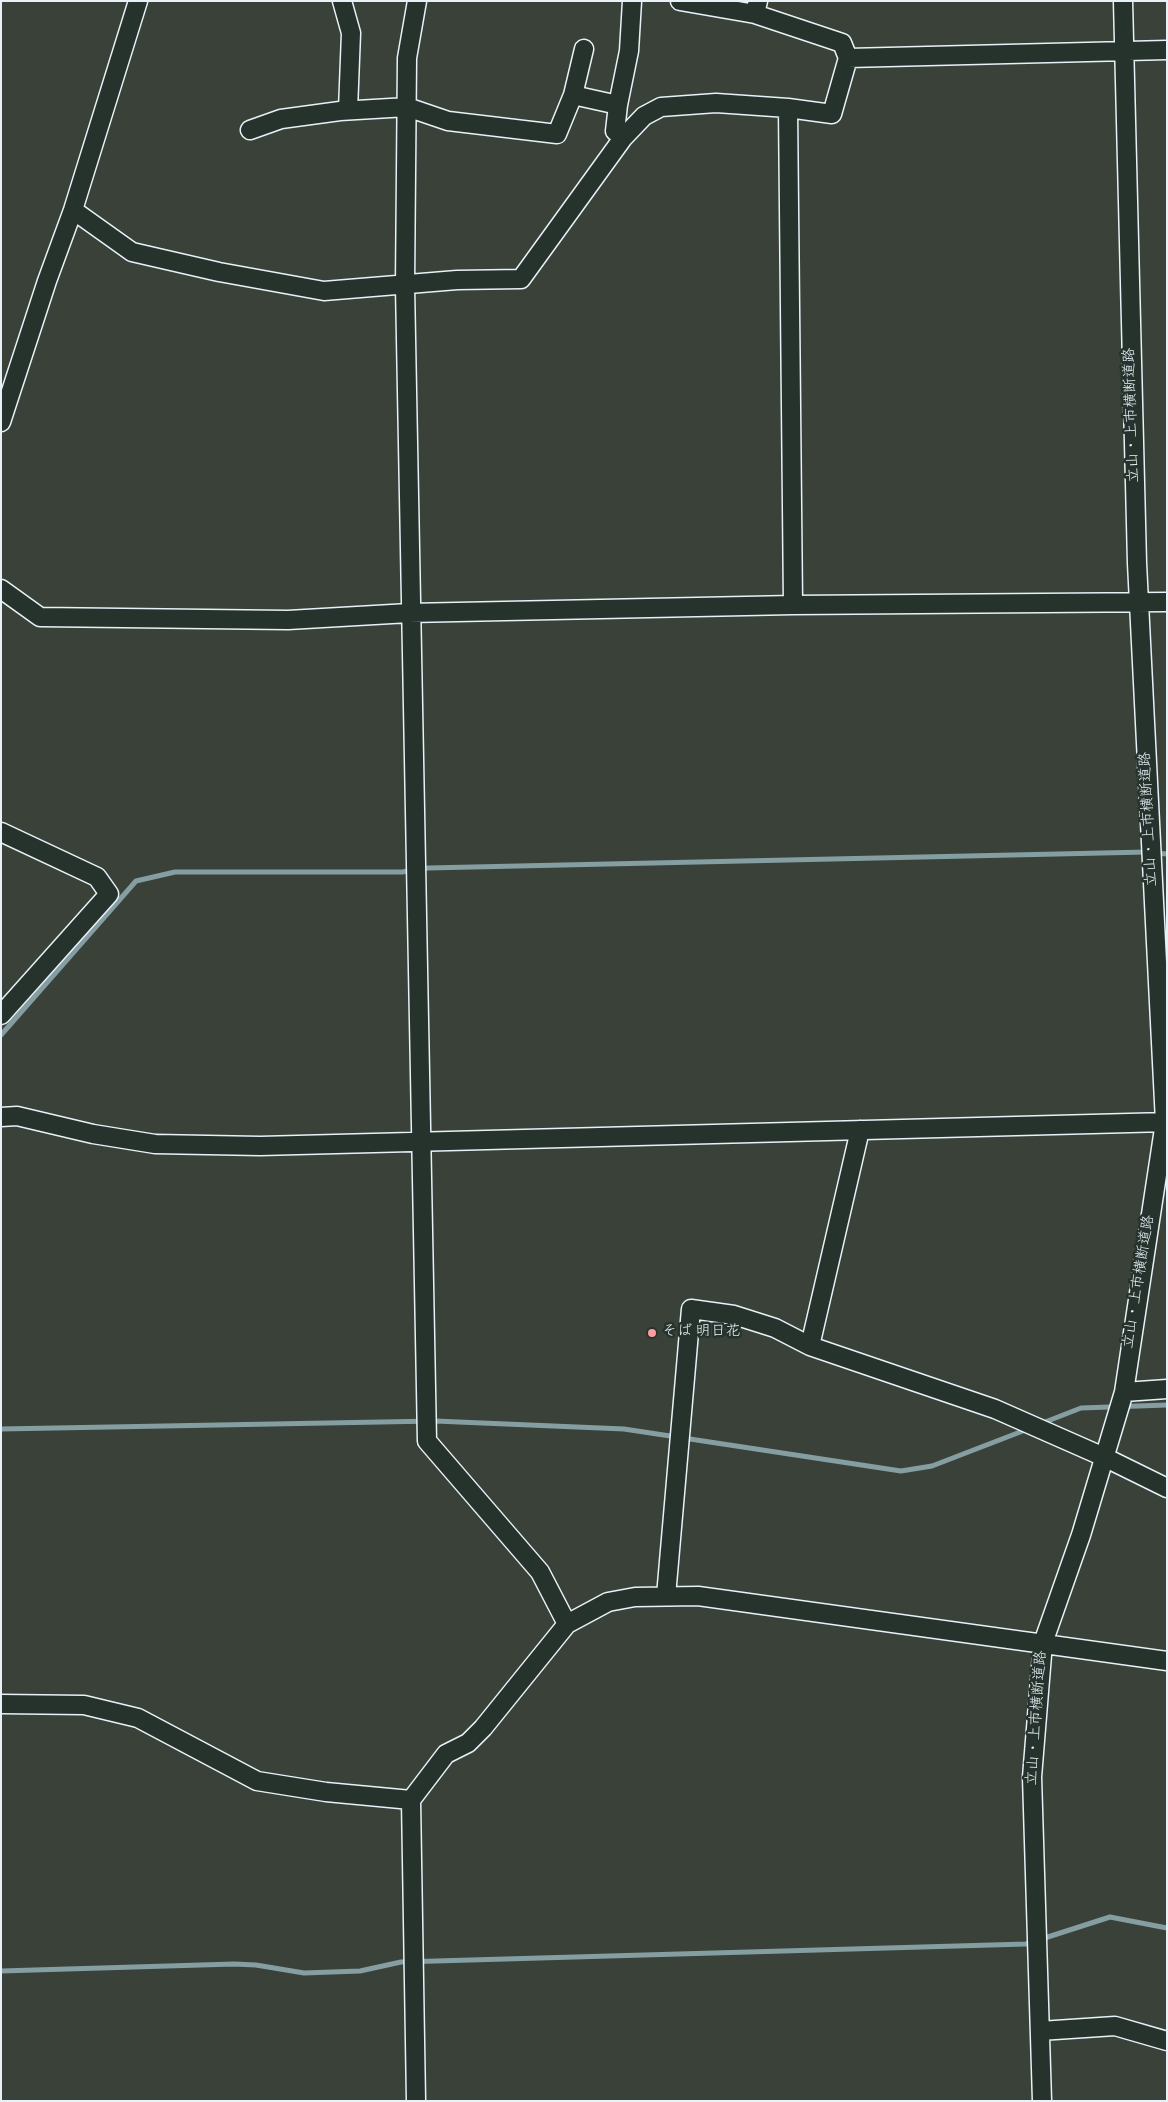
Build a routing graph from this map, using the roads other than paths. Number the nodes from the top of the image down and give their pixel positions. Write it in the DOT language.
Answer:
graph roads {
  1 [pos="138,1"];
  2 [pos="342,1"];
  3 [pos="418,1"];
  4 [pos="632,1"];
  5 [pos="680,1"];
  6 [pos="1123,1"];
  7 [pos="756,8"];
  8 [pos="584,49"];
  9 [pos="1167,50"];
  10 [pos="1124,52"];
  11 [pos="848,58"];
  12 [pos="573,95"];
  13 [pos="618,105"];
  14 [pos="407,107"];
  15 [pos="788,108"];
  16 [pos="348,110"];
  17 [pos="250,130"];
  18 [pos="623,138"];
  19 [pos="73,210"];
  20 [pos="405,286"];
  21 [pos="1,422"];
  22 [pos="1,589"];
  23 [pos="1139,602"];
  24 [pos="1167,602"];
  25 [pos="793,604"];
  26 [pos="409,613"];
  27 [pos="1,832"];
  28 [pos="1,1015"];
  29 [pos="1,1117"];
  30 [pos="1166,1122"];
  31 [pos="860,1130"];
  32 [pos="421,1142"];
  33 [pos="810,1346"];
  34 [pos="1167,1389"];
  35 [pos="1123,1393"];
  36 [pos="1104,1457"];
  37 [pos="1167,1488"];
  38 [pos="666,1596"];
  39 [pos="567,1624"];
  40 [pos="1043,1644"];
  41 [pos="1167,1661"];
  42 [pos="1,1704"];
  43 [pos="411,1800"];
  44 [pos="1040,2031"];
  45 [pos="1167,2041"];
  46 [pos="416,2101"];
  47 [pos="1042,2101"];
  1 -- 19 [label="street"];
  2 -- 16 [label="street"];
  3 -- 14 [label="street"];
  4 -- 13 [label="street"];
  5 -- 7 [label="street"];
  6 -- 10 [label="street, 立山・上市横断道路"];
  7 -- 11 [label="street"];
  8 -- 12 [label="street"];
  9 -- 10 [label="street"];
  10 -- 11 [label="street"];
  10 -- 23 [label="street, 立山・上市横断道路"];
  11 -- 15 [label="street"];
  12 -- 13 [label="street"];
  12 -- 14 [label="street"];
  13 -- 18 [label="street"];
  14 -- 16 [label="street"];
  14 -- 20 [label="street"];
  15 -- 18 [label="street"];
  15 -- 25 [label="street"];
  16 -- 17 [label="street"];
  18 -- 20 [label="street"];
  19 -- 20 [label="street"];
  19 -- 21 [label="street"];
  20 -- 26 [label="street"];
  22 -- 26 [label="street"];
  23 -- 24 [label="street"];
  23 -- 25 [label="street"];
  23 -- 30 [label="street, 立山・上市横断道路"];
  25 -- 26 [label="street"];
  26 -- 32 [label="street"];
  27 -- 28 [label="street"];
  29 -- 32 [label="street"];
  30 -- 31 [label="street"];
  30 -- 35 [label="street, 立山・上市横断道路"];
  31 -- 32 [label="street"];
  31 -- 33 [label="street"];
  32 -- 39 [label="street"];
  33 -- 36 [label="street"];
  33 -- 38 [label="street"];
  34 -- 35 [label="street"];
  35 -- 36 [label="street, 立山・上市横断道路"];
  36 -- 37 [label="street"];
  36 -- 40 [label="street, 立山・上市横断道路"];
  38 -- 39 [label="street"];
  38 -- 40 [label="street"];
  39 -- 43 [label="street"];
  40 -- 41 [label="street"];
  40 -- 44 [label="street, 立山・上市横断道路"];
  42 -- 43 [label="street"];
  43 -- 46 [label="street"];
  44 -- 45 [label="street"];
  44 -- 47 [label="street, 立山・上市横断道路"];
}
